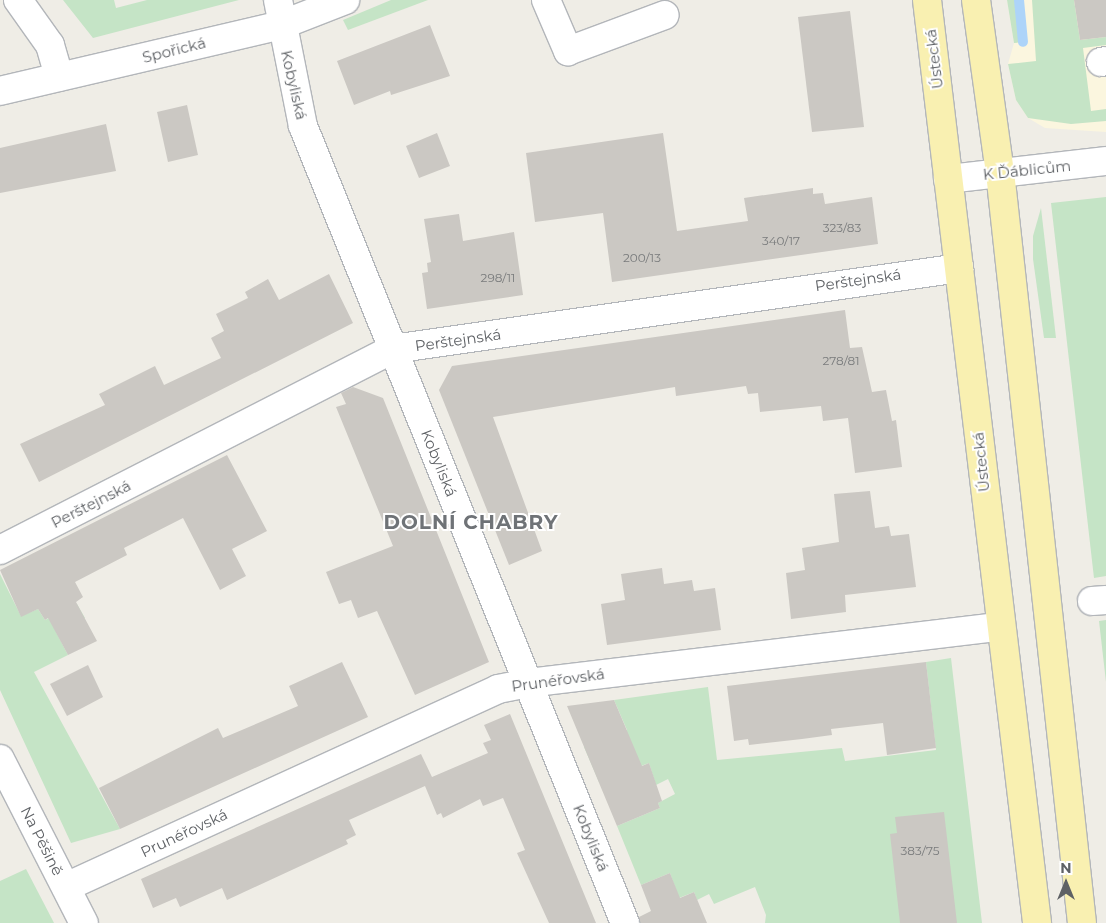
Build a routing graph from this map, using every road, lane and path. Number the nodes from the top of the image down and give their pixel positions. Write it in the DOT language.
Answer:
graph roads {
  1 [pos="18,0"];
  2 [pos="345,0"];
  3 [pos="546,0"];
  4 [pos="927,0"];
  5 [pos="976,0"];
  6 [pos="279,13"];
  7 [pos="665,15"];
  8 [pos="59,77"];
  9 [pos="0,91"];
  10 [pos="1106,161"];
  11 [pos="1000,172"];
  12 [pos="948,179"];
  13 [pos="960,268"];
  14 [pos="393,349"];
  15 [pos="0,550"];
  16 [pos="999,627"];
  17 [pos="528,682"];
  18 [pos="0,759"];
  19 [pos="66,887"];
  20 [pos="84,923"];
  21 [pos="626,923"];
  22 [pos="1036,923"];
  23 [pos="1082,923"];
  1 -- 8 [label="street"];
  2 -- 6 [label="street, Spořická"];
  3 -- 7 [label="street"];
  4 -- 12 [label="main road, Ústecká"];
  5 -- 11 [label="main road"];
  6 -- 8 [label="street, Spořická"];
  6 -- 14 [label="street, Kobyliská"];
  8 -- 9 [label="street, Spořická"];
  10 -- 11 [label="street, K Ďáblicům"];
  11 -- 12 [label="street, K Ďáblicům"];
  11 -- 23 [label="main road"];
  12 -- 13 [label="main road, Ústecká"];
  13 -- 14 [label="street, Perštejnská"];
  13 -- 16 [label="main road, Ústecká"];
  14 -- 15 [label="street, Perštejnská"];
  14 -- 17 [label="street, Kobyliská"];
  16 -- 17 [label="street, Prunéřovská"];
  16 -- 22 [label="main road, Ústecká"];
  17 -- 19 [label="street, Prunéřovská"];
  17 -- 21 [label="street, Kobyliská"];
  18 -- 19 [label="street, Na Pěšině"];
  19 -- 20 [label="street, Na Pěšině"];
}
